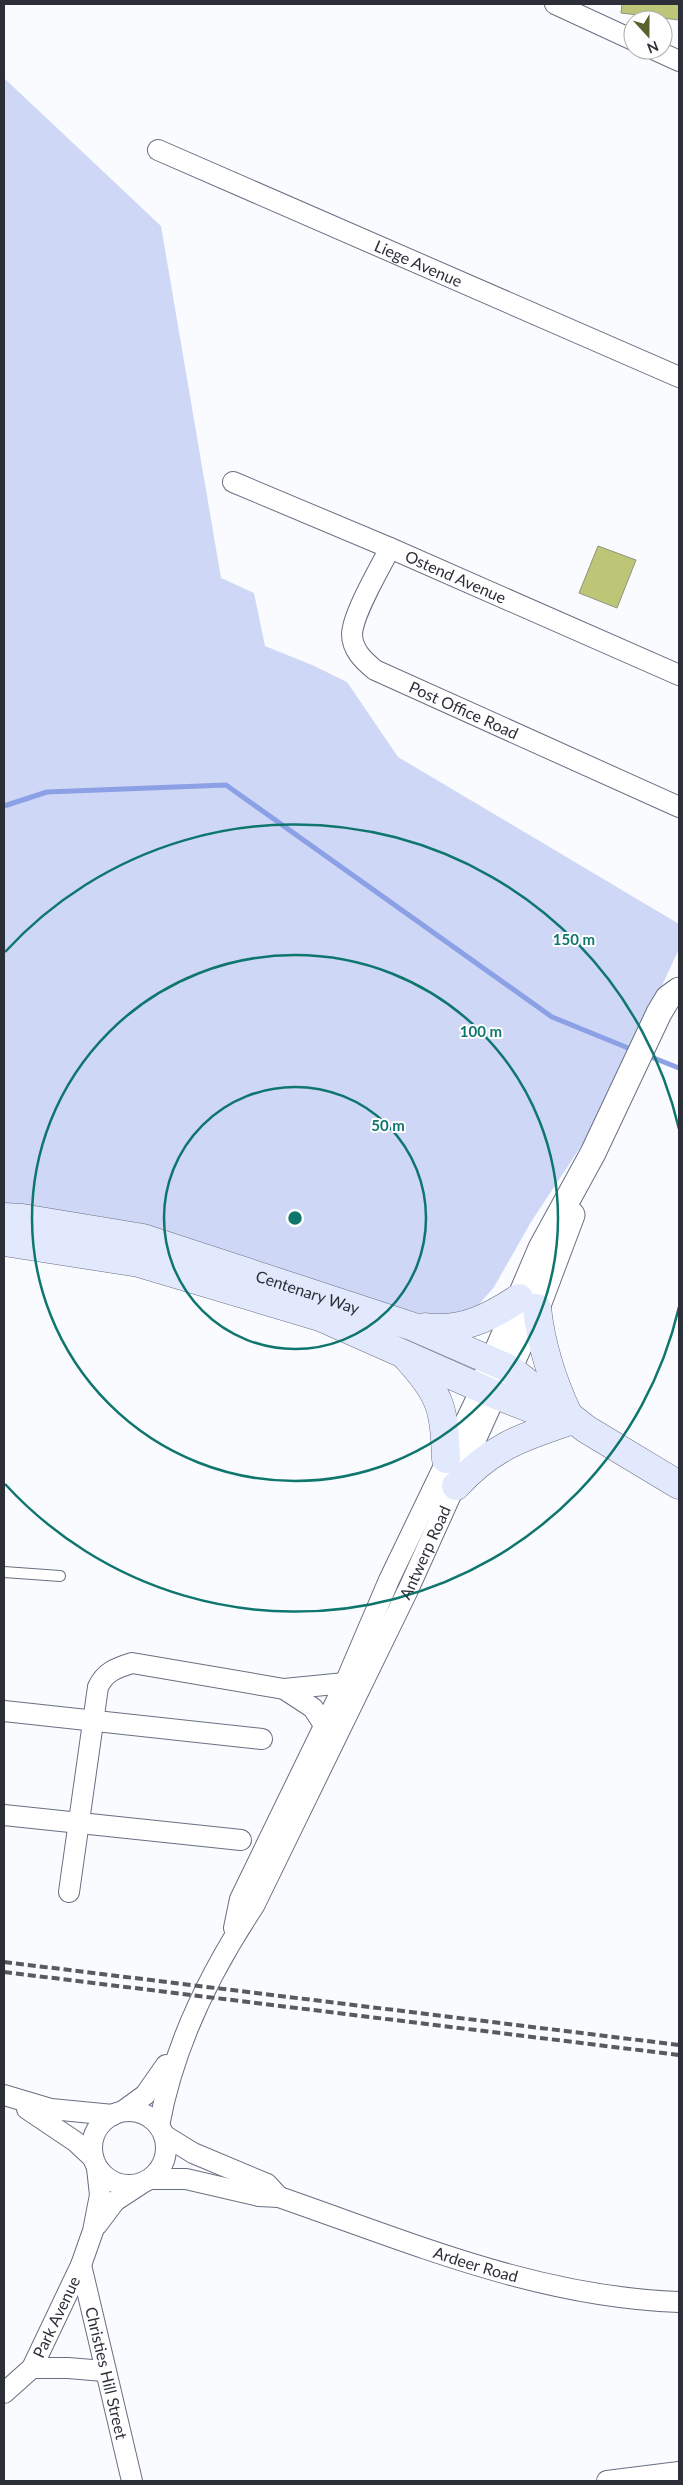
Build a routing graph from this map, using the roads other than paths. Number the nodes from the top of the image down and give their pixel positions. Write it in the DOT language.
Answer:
graph roads {
  1 [pos="555,4"];
  2 [pos="623,35"];
  3 [pos="158,150"];
  4 [pos="679,377"];
  5 [pos="233,482"];
  6 [pos="390,548"];
  7 [pos="679,675"];
  8 [pos="679,807"];
  9 [pos="679,990"];
  10 [pos="4,1217"];
  11 [pos="4,1242"];
  12 [pos="528,1303"];
  13 [pos="411,1326"];
  14 [pos="405,1355"];
  15 [pos="501,1365"];
  16 [pos="488,1392"];
  17 [pos="573,1422"];
  18 [pos="446,1459"];
  19 [pos="679,1485"];
  20 [pos="456,1486"];
  21 [pos="4,1572"];
  22 [pos="60,1576"];
  23 [pos="345,1684"];
  24 [pos="284,1689"];
  25 [pos="4,1711"];
  26 [pos="94,1721"];
  27 [pos="324,1724"];
  28 [pos="262,1739"];
  29 [pos="4,1815"];
  30 [pos="80,1823"];
  31 [pos="241,1840"];
  32 [pos="69,1892"];
  33 [pos="231,1939"];
  34 [pos="186,2034"];
  35 [pos="4,2095"];
  36 [pos="118,2113"];
  37 [pos="161,2131"];
  38 [pos="95,2163"];
  39 [pos="146,2181"];
  40 [pos="279,2197"];
  41 [pos="93,2231"];
  42 [pos="80,2265"];
  43 [pos="679,2302"];
  44 [pos="32,2368"];
  45 [pos="104,2371"];
  46 [pos="4,2393"];
  47 [pos="679,2472"];
  48 [pos="132,2481"];
  49 [pos="607,2481"];
  1 -- 2 [label="street"];
  3 -- 4 [label="street, Liege Avenue"];
  5 -- 6 [label="street, Ostend Avenue"];
  6 -- 7 [label="street, Ostend Avenue"];
  6 -- 8 [label="street, Post Office Road"];
  9 -- 12 [label="street, Antwerp Road"];
  10 -- 13 [label="main road, Centenary Way"];
  11 -- 14 [label="main road, Centenary Way"];
  12 -- 13 [label="main road"];
  12 -- 15 [label="street, Antwerp Road"];
  12 -- 17 [label="main road"];
  13 -- 15 [label="main road, Centenary Way"];
  14 -- 16 [label="main road, Centenary Way"];
  14 -- 18 [label="main road"];
  15 -- 16 [label="street, Antwerp Road"];
  15 -- 17 [label="main road, Centenary Way"];
  16 -- 17 [label="main road, Centenary Way"];
  16 -- 18 [label="street, Antwerp Road"];
  16 -- 20 [label="street, Antwerp Road"];
  17 -- 19 [label="main road, Centenary Way"];
  17 -- 20 [label="main road"];
  18 -- 23 [label="street, Antwerp Road"];
  20 -- 33 [label="street, Antwerp Road"];
  21 -- 22 [label="lane"];
  23 -- 24 [label="street"];
  23 -- 27 [label="street, Antwerp Road"];
  24 -- 26 [label="street"];
  24 -- 27 [label="street"];
  25 -- 26 [label="street"];
  26 -- 28 [label="street"];
  26 -- 30 [label="street"];
  27 -- 33 [label="street, Antwerp Road"];
  29 -- 30 [label="street"];
  30 -- 31 [label="street"];
  30 -- 32 [label="street"];
  33 -- 34 [label="street, Antwerp Road"];
  34 -- 36 [label="street, Antwerp Road"];
  34 -- 37 [label="street, Antwerp Road"];
  35 -- 36 [label="street"];
  35 -- 38 [label="street"];
  36 -- 37 [label="street"];
  36 -- 38 [label="street"];
  37 -- 39 [label="street"];
  37 -- 40 [label="street, Ardeer Road"];
  38 -- 39 [label="street"];
  38 -- 41 [label="street, Park Avenue"];
  39 -- 40 [label="street, Ardeer Road"];
  39 -- 41 [label="street, Park Avenue"];
  40 -- 43 [label="street, Ardeer Road"];
  41 -- 42 [label="street, Park Avenue"];
  42 -- 44 [label="street, Park Avenue"];
  42 -- 45 [label="street, Christies Hill Street"];
  44 -- 45 [label="street"];
  44 -- 46 [label="street, Park Avenue"];
  45 -- 48 [label="street, Christies Hill Street"];
  47 -- 49 [label="street"];
}
